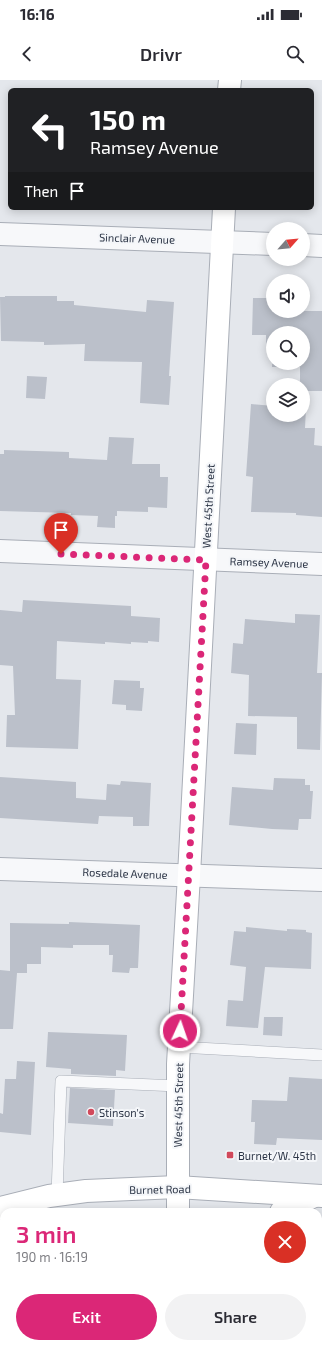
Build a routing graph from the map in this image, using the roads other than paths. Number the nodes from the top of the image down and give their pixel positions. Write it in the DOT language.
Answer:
graph roads {
  1 [pos="224,210"];
  2 [pos="0,234"];
  3 [pos="222,242"];
  4 [pos="266,244"];
  5 [pos="310,245"];
  6 [pos="322,246"];
  7 [pos="0,551"];
  8 [pos="206,560"];
  9 [pos="322,564"];
  10 [pos="0,869"];
  11 [pos="189,875"];
  12 [pos="322,880"];
  13 [pos="179,1047"];
  14 [pos="322,1055"];
  15 [pos="178,1086"];
  16 [pos="177,1187"];
  17 [pos="57,1195"];
  18 [pos="319,1196"];
  19 [pos="27,1207"];
  20 [pos="0,1208"];
  21 [pos="178,1208"];
  22 [pos="290,1208"];
  1 -- 3 [label="main road, West 45th Street"];
  2 -- 3 [label="street, Sinclair Avenue"];
  3 -- 4 [label="street, Sinclair Avenue"];
  3 -- 8 [label="main road, West 45th Street"];
  5 -- 6 [label="street"];
  7 -- 8 [label="street, Ramsey Avenue"];
  8 -- 9 [label="street, Ramsey Avenue"];
  8 -- 11 [label="main road, West 45th Street"];
  10 -- 11 [label="street, Rosedale Avenue"];
  11 -- 12 [label="street, Rosedale Avenue"];
  11 -- 13 [label="main road, West 45th Street"];
  13 -- 14 [label="lane"];
  13 -- 15 [label="main road, West 45th Street"];
  15 -- 16 [label="main road, West 45th Street"];
  15 -- 17 [label="lane"];
  16 -- 17 [label="main road, Burnet Road"];
  16 -- 18 [label="main road, Burnet Road"];
  16 -- 21 [label="main road, West 45th Street"];
  17 -- 19 [label="main road, Burnet Road"];
  18 -- 22 [label="main road"];
  19 -- 20 [label="main road, Burnet Road"];
}
